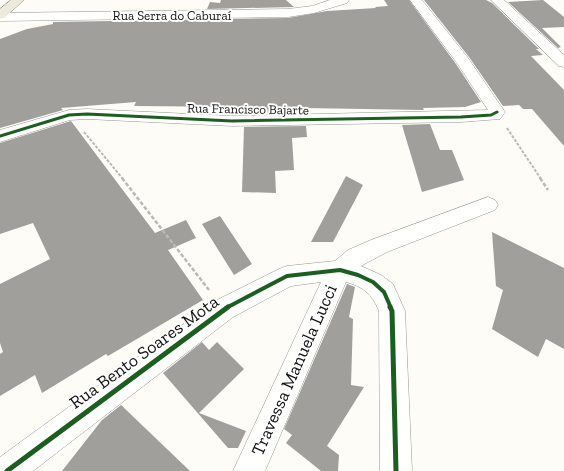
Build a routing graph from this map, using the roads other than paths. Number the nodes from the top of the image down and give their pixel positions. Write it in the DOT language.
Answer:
graph roads {
  1 [pos="18,0"];
  2 [pos="343,0"];
  3 [pos="416,0"];
  4 [pos="497,0"];
  5 [pos="0,16"];
  6 [pos="564,63"];
  7 [pos="0,136"];
  8 [pos="488,205"];
  9 [pos="340,270"];
  10 [pos="7,471"];
  11 [pos="249,471"];
  12 [pos="396,471"];
  1 -- 5 [label="main road"];
  2 -- 5 [label="street, Rua Serra do Caburaí"];
  3 -- 7 [label="street, Rua Francisco Bajarte"];
  4 -- 6 [label="street"];
  8 -- 9 [label="street"];
  9 -- 10 [label="street, Rua Bento Soares Mota"];
  9 -- 11 [label="street, Travessa Manuela Lucci"];
  9 -- 12 [label="street, Rua Bento Soares Mota"];
}
